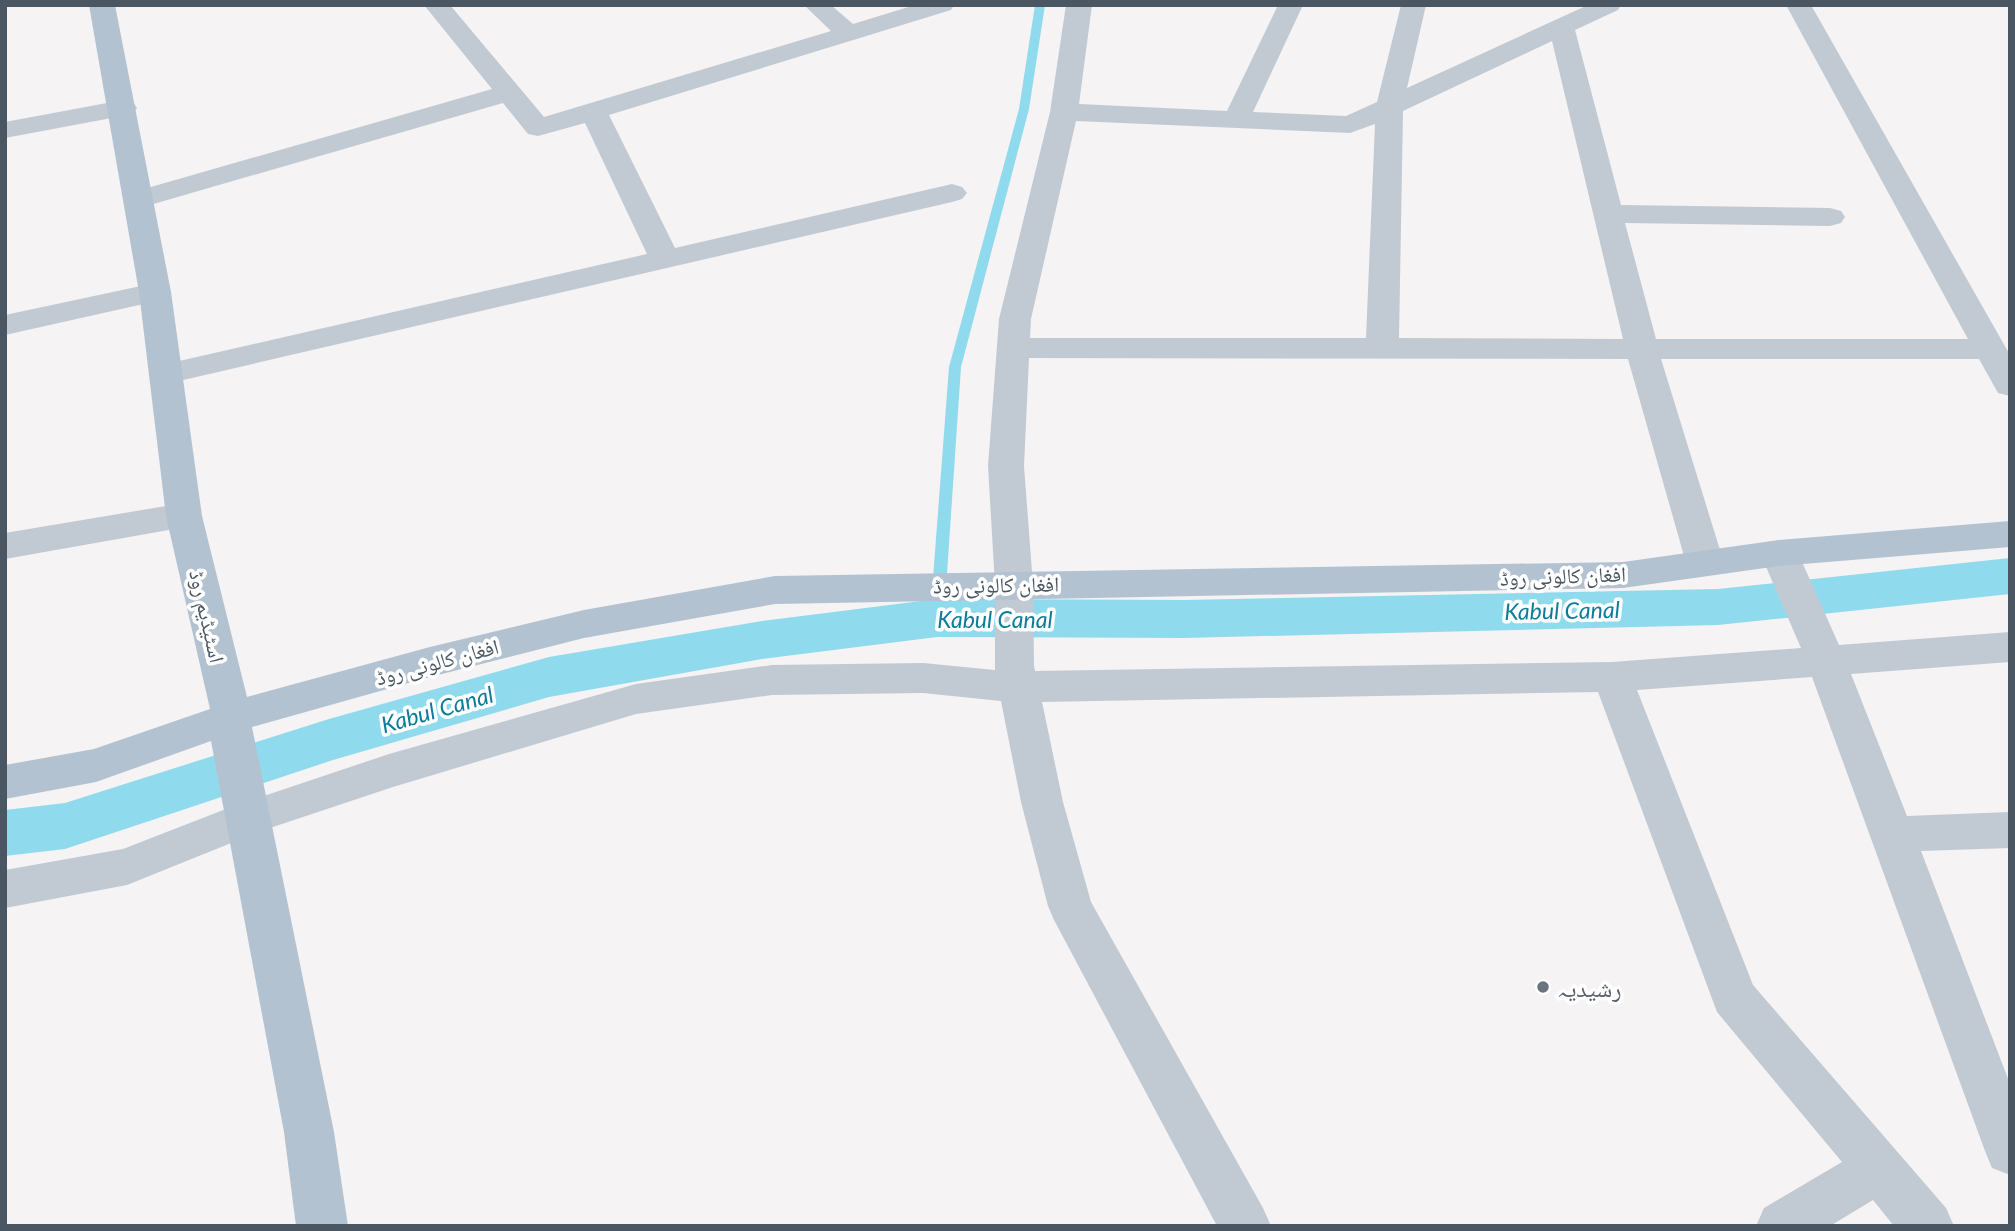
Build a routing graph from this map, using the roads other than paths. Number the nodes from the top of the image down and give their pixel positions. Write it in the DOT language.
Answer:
graph roads {
  1 [pos="436,5"];
  2 [pos="816,5"];
  3 [pos="942,5"];
  4 [pos="1079,5"];
  5 [pos="1291,5"];
  6 [pos="1414,5"];
  7 [pos="1798,5"];
  8 [pos="108,7"];
  9 [pos="1599,8"];
  10 [pos="1561,27"];
  11 [pos="849,34"];
  12 [pos="509,93"];
  13 [pos="1389,107"];
  14 [pos="123,108"];
  15 [pos="593,111"];
  16 [pos="1064,112"];
  17 [pos="1236,120"];
  18 [pos="5,130"];
  19 [pos="952,192"];
  20 [pos="140,199"];
  21 [pos="1608,215"];
  22 [pos="1830,216"];
  23 [pos="664,259"];
  24 [pos="155,292"];
  25 [pos="5,325"];
  26 [pos="1012,348"];
  27 [pos="1382,349"];
  28 [pos="1642,349"];
  29 [pos="1990,349"];
  30 [pos="166,374"];
  31 [pos="2010,385"];
  32 [pos="184,516"];
  33 [pos="2010,534"];
  34 [pos="5,546"];
  35 [pos="1782,558"];
  36 [pos="1704,563"];
  37 [pos="1009,592"];
  38 [pos="2010,647"];
  39 [pos="1823,653"];
  40 [pos="1016,676"];
  41 [pos="1612,677"];
  42 [pos="232,726"];
  43 [pos="5,782"];
  44 [pos="246,819"];
  45 [pos="2010,830"];
  46 [pos="1894,834"];
  47 [pos="5,889"];
  48 [pos="2010,1150"];
  49 [pos="1877,1169"];
  50 [pos="322,1226"];
  51 [pos="1245,1226"];
  52 [pos="1782,1226"];
  53 [pos="1927,1226"];
  1 -- 12 [label="street"];
  2 -- 11 [label="street"];
  3 -- 11 [label="street"];
  4 -- 16 [label="street"];
  5 -- 17 [label="street"];
  6 -- 13 [label="street"];
  7 -- 29 [label="street"];
  8 -- 14 [label="main road, اسٹیڈیم روڈ"];
  9 -- 10 [label="street"];
  10 -- 13 [label="street"];
  10 -- 21 [label="street"];
  11 -- 15 [label="street"];
  12 -- 15 [label="street"];
  12 -- 20 [label="street"];
  13 -- 17 [label="street"];
  13 -- 27 [label="street"];
  14 -- 18 [label="street"];
  14 -- 20 [label="main road, اسٹیڈیم روڈ"];
  15 -- 23 [label="street"];
  16 -- 17 [label="street"];
  16 -- 26 [label="street"];
  19 -- 23 [label="street"];
  20 -- 24 [label="main road, اسٹیڈیم روڈ"];
  21 -- 22 [label="street"];
  21 -- 28 [label="street"];
  23 -- 30 [label="street"];
  24 -- 25 [label="street"];
  24 -- 30 [label="main road, اسٹیڈیم روڈ"];
  26 -- 27 [label="street"];
  26 -- 37 [label="street"];
  27 -- 28 [label="street"];
  28 -- 29 [label="street"];
  28 -- 36 [label="street"];
  29 -- 31 [label="street"];
  30 -- 32 [label="main road, اسٹیڈیم روڈ"];
  32 -- 34 [label="street"];
  32 -- 42 [label="main road, اسٹیڈیم روڈ"];
  33 -- 35 [label="main road, افغان کالونی روڈ"];
  35 -- 36 [label="main road, افغان کالونی روڈ"];
  35 -- 39 [label="street"];
  36 -- 37 [label="main road, افغان کالونی روڈ"];
  37 -- 40 [label="street"];
  37 -- 42 [label="main road, افغان کالونی روڈ"];
  38 -- 39 [label="street"];
  39 -- 41 [label="street"];
  39 -- 46 [label="street"];
  40 -- 41 [label="street"];
  40 -- 44 [label="street"];
  40 -- 51 [label="street"];
  41 -- 49 [label="street"];
  42 -- 43 [label="main road, افغان کالونی روڈ"];
  42 -- 44 [label="main road, اسٹیڈیم روڈ"];
  44 -- 47 [label="street"];
  44 -- 50 [label="main road, اسٹیڈیم روڈ"];
  45 -- 46 [label="street"];
  46 -- 48 [label="street"];
  49 -- 52 [label="street"];
  49 -- 53 [label="street"];
}
